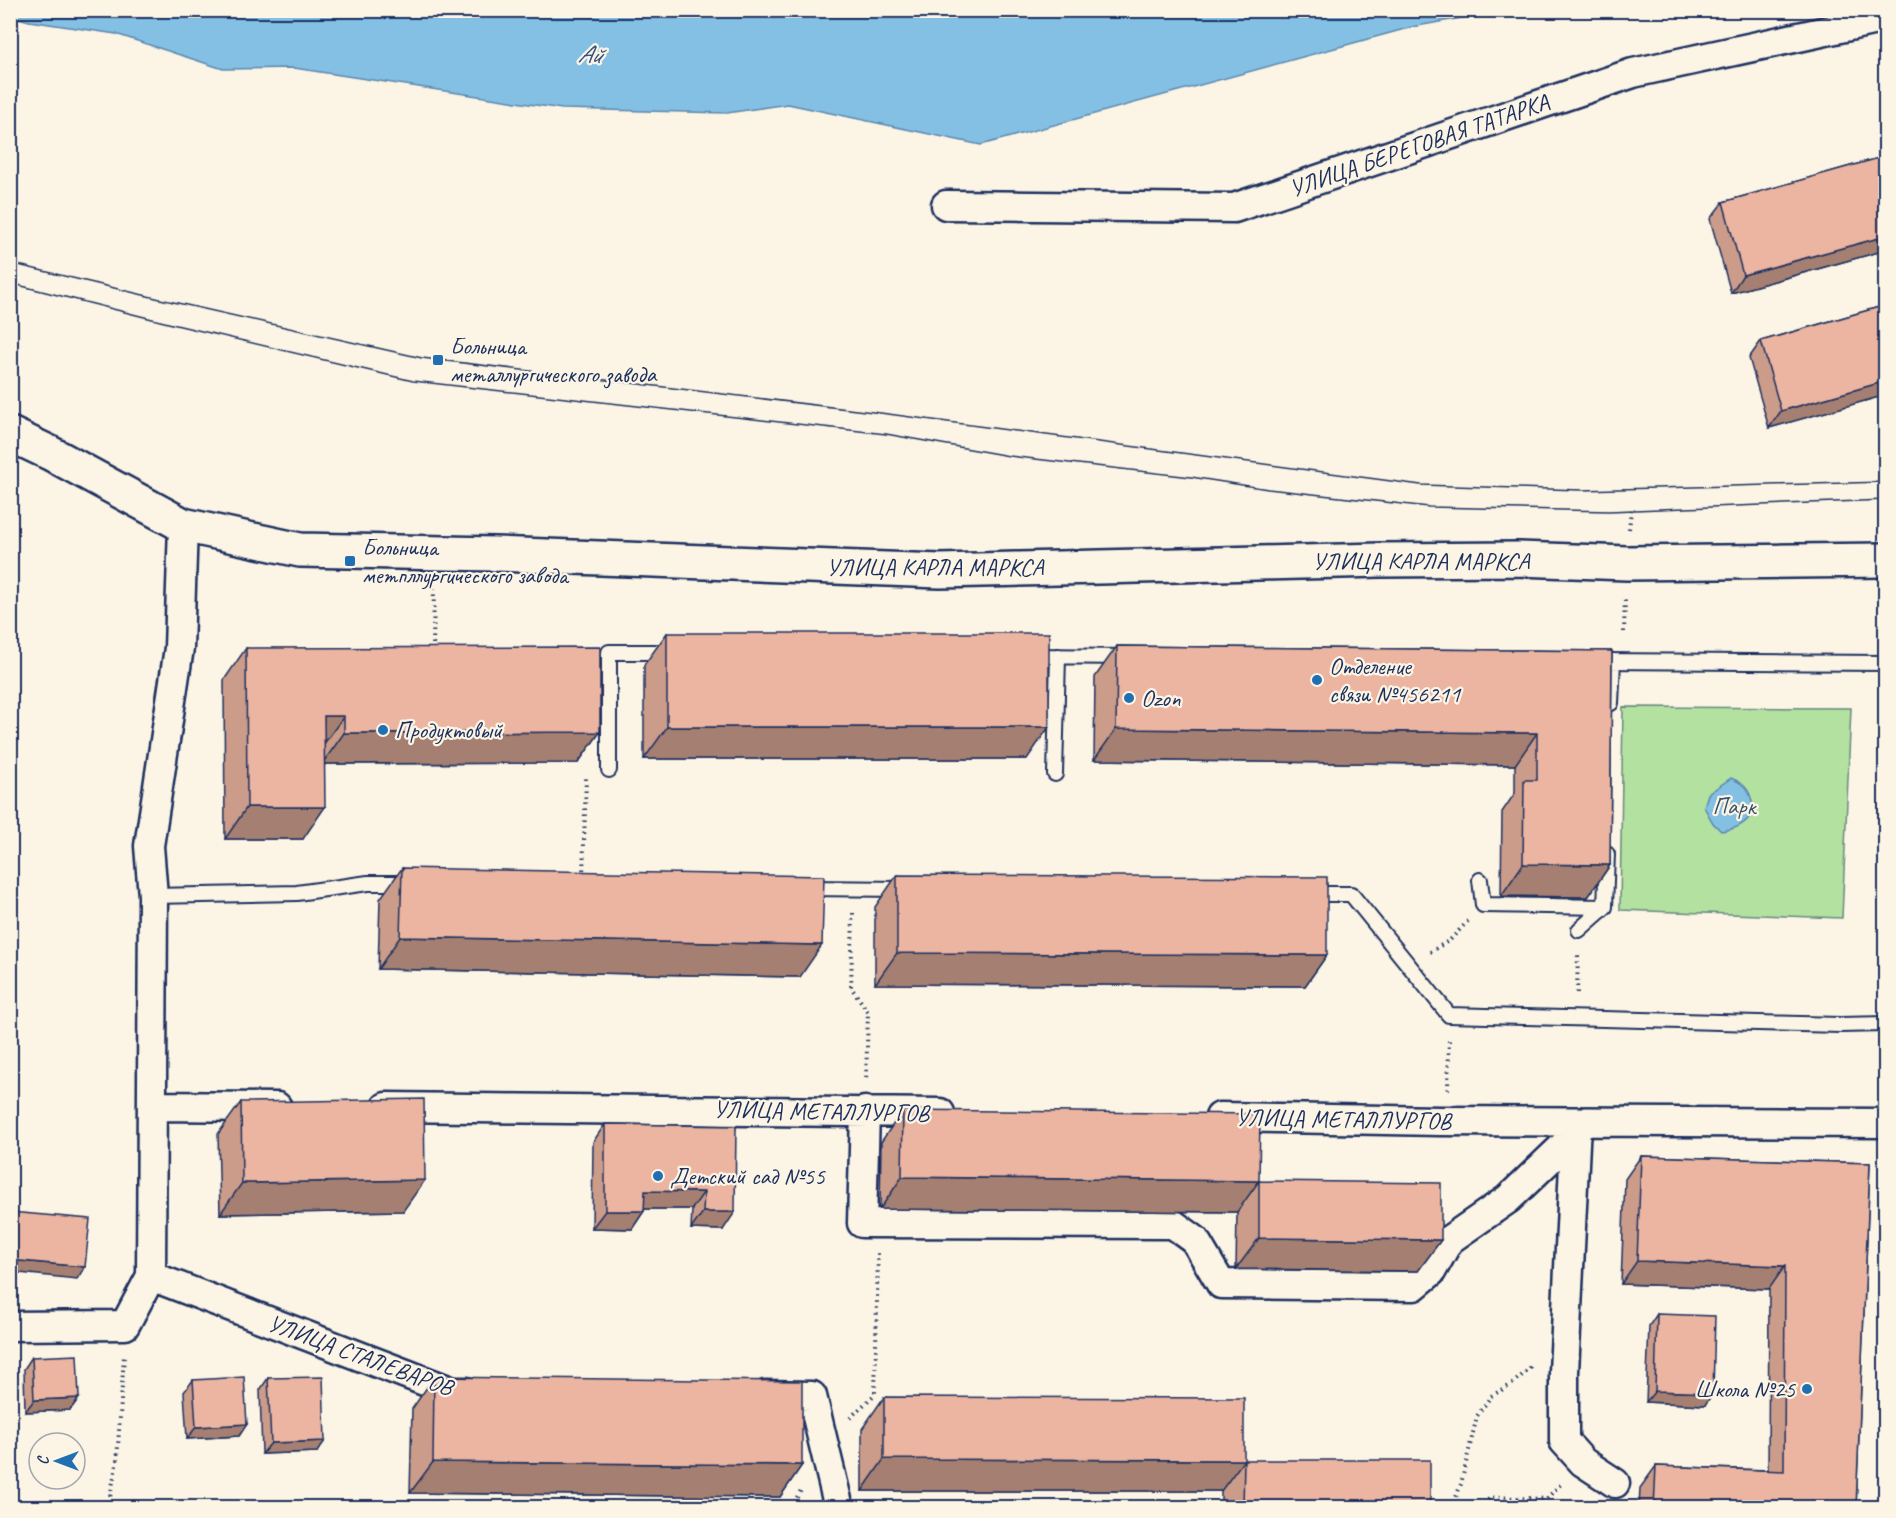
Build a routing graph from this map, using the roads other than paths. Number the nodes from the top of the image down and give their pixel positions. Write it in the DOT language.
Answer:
graph roads {
  1 [pos="1886,18"];
  2 [pos="946,205"];
  3 [pos="10,434"];
  4 [pos="183,525"];
  5 [pos="1886,560"];
  6 [pos="680,652"];
  7 [pos="1023,656"];
  8 [pos="1058,656"];
  9 [pos="1141,657"];
  10 [pos="1577,661"];
  11 [pos="1613,661"];
  12 [pos="1886,663"];
  13 [pos="1611,720"];
  14 [pos="609,770"];
  15 [pos="1055,774"];
  16 [pos="1607,837"];
  17 [pos="1480,880"];
  18 [pos="416,883"];
  19 [pos="786,888"];
  20 [pos="923,889"];
  21 [pos="1294,893"];
  22 [pos="153,896"];
  23 [pos="1605,907"];
  24 [pos="1579,930"];
  25 [pos="1886,1024"];
  26 [pos="153,1107"];
  27 [pos="306,1107"];
  28 [pos="364,1107"];
  29 [pos="865,1112"];
  30 [pos="966,1113"];
  31 [pos="1191,1117"];
  32 [pos="1886,1123"];
  33 [pos="1576,1128"];
  34 [pos="151,1276"];
  35 [pos="10,1326"];
  36 [pos="489,1393"];
  37 [pos="740,1395"];
  38 [pos="1615,1483"];
  39 [pos="839,1508"];
  1 -- 2 [label="street, УЛИЦА БЕРЕГОВАЯ ТАТАРКА"];
  3 -- 4 [label="main road, УЛИЦА КАРЛА МАРКСА"];
  4 -- 5 [label="main road, УЛИЦА КАРЛА МАРКСА"];
  4 -- 22 [label="street"];
  6 -- 14 [label="lane"];
  7 -- 8 [label="lane"];
  8 -- 9 [label="lane"];
  8 -- 15 [label="lane"];
  10 -- 11 [label="lane"];
  11 -- 12 [label="lane"];
  11 -- 13 [label="lane"];
  16 -- 23 [label="lane"];
  17 -- 23 [label="lane"];
  18 -- 22 [label="lane"];
  19 -- 20 [label="lane"];
  21 -- 25 [label="lane"];
  22 -- 26 [label="street"];
  23 -- 24 [label="lane"];
  26 -- 27 [label="street"];
  26 -- 34 [label="street"];
  28 -- 29 [label="street, УЛИЦА МЕТАЛЛУРГОВ"];
  29 -- 30 [label="street, УЛИЦА МЕТАЛЛУРГОВ"];
  29 -- 33 [label="street"];
  31 -- 33 [label="street, УЛИЦА МЕТАЛЛУРГОВ"];
  32 -- 33 [label="street, УЛИЦА МЕТАЛЛУРГОВ"];
  33 -- 38 [label="street"];
  34 -- 35 [label="street"];
  34 -- 36 [label="street, УЛИЦА СТАЛЕВАРОВ"];
  37 -- 39 [label="street"];
}
